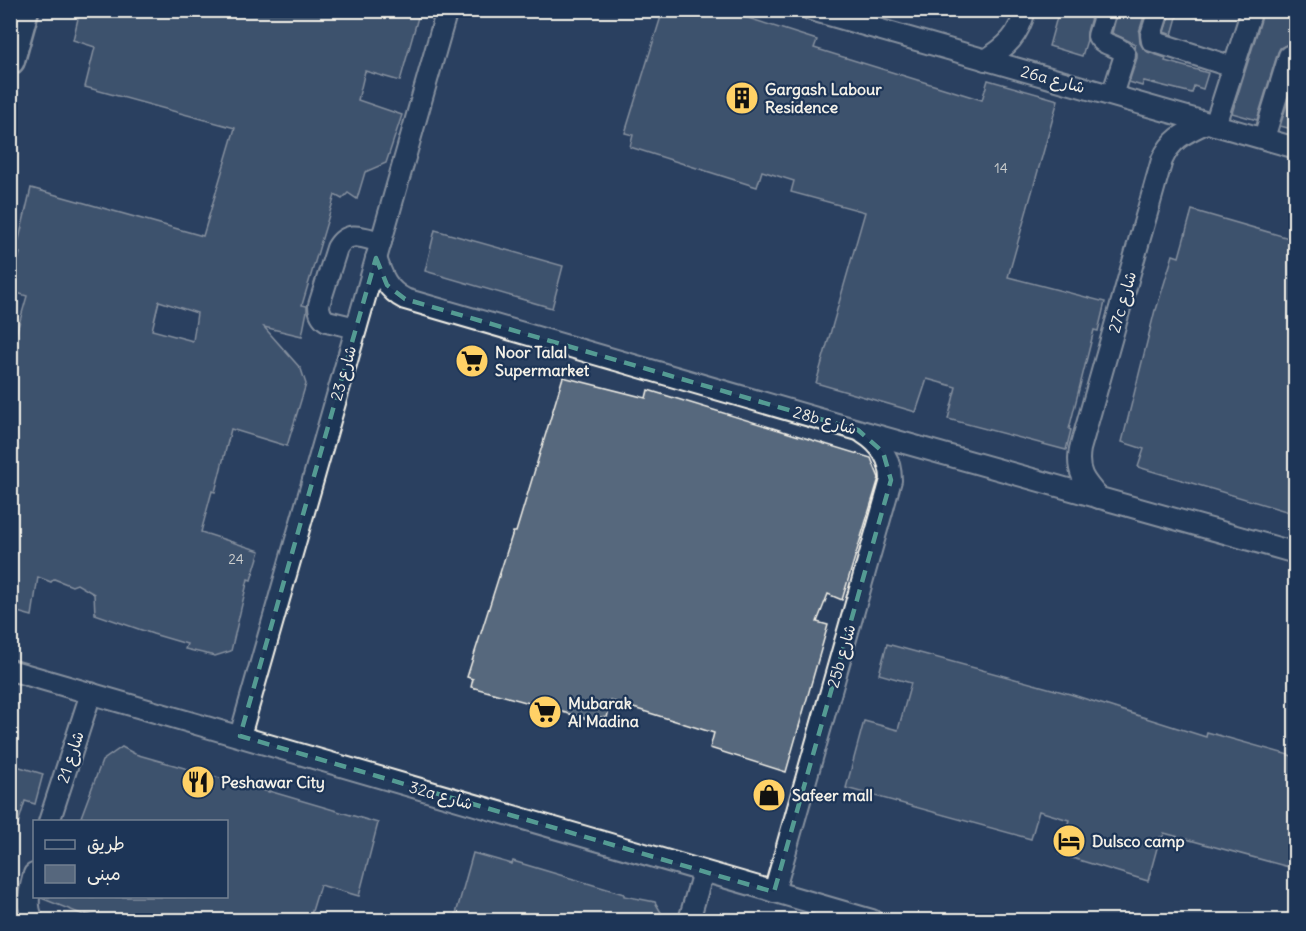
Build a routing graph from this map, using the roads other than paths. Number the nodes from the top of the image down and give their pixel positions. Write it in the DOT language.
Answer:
graph roads {
  1 [pos="24,10"];
  2 [pos="447,10"];
  3 [pos="811,10"];
  4 [pos="1025,10"];
  5 [pos="1106,10"];
  6 [pos="1159,10"];
  7 [pos="1250,16"];
  8 [pos="1288,57"];
  9 [pos="10,60"];
  10 [pos="985,60"];
  11 [pos="1233,67"];
  12 [pos="1112,95"];
  13 [pos="1211,124"];
  14 [pos="1264,138"];
  15 [pos="1296,148"];
  16 [pos="378,250"];
  17 [pos="356,328"];
  18 [pos="858,430"];
  19 [pos="1099,498"];
  20 [pos="1296,553"];
  21 [pos="10,670"];
  22 [pos="91,693"];
  23 [pos="240,736"];
  24 [pos="50,820"];
  25 [pos="703,872"];
  26 [pos="33,878"];
  27 [pos="774,892"];
  28 [pos="33,921"];
  29 [pos="689,921"];
  30 [pos="872,921"];
  1 -- 9 [label="street"];
  2 -- 16 [label="street, شارع 23"];
  3 -- 10 [label="street, 26a شارع"];
  4 -- 10 [label="street"];
  5 -- 12 [label="street"];
  6 -- 11 [label="street"];
  7 -- 11 [label="street"];
  8 -- 14 [label="street"];
  10 -- 12 [label="street, 26a شارع"];
  11 -- 13 [label="street"];
  12 -- 13 [label="street, 26a شارع"];
  13 -- 14 [label="street, 26a شارع"];
  13 -- 19 [label="street, 27c شارع"];
  14 -- 15 [label="street, 26a شارع"];
  16 -- 17 [label="street, شارع 23"];
  16 -- 17 [label="street"];
  16 -- 18 [label="street, 28b شارع"];
  17 -- 23 [label="street, شارع 23"];
  18 -- 19 [label="street, 28b شارع"];
  18 -- 27 [label="street, 25b شارع"];
  19 -- 20 [label="street, 28b شارع"];
  21 -- 22 [label="street, 32a شارع"];
  22 -- 23 [label="street, 32a شارع"];
  22 -- 24 [label="street, شارع 21"];
  23 -- 25 [label="street, 32a شارع"];
  25 -- 27 [label="street, 32a شارع"];
  25 -- 29 [label="street"];
  26 -- 28 [label="street"];
  27 -- 30 [label="street, 32a شارع"];
}
